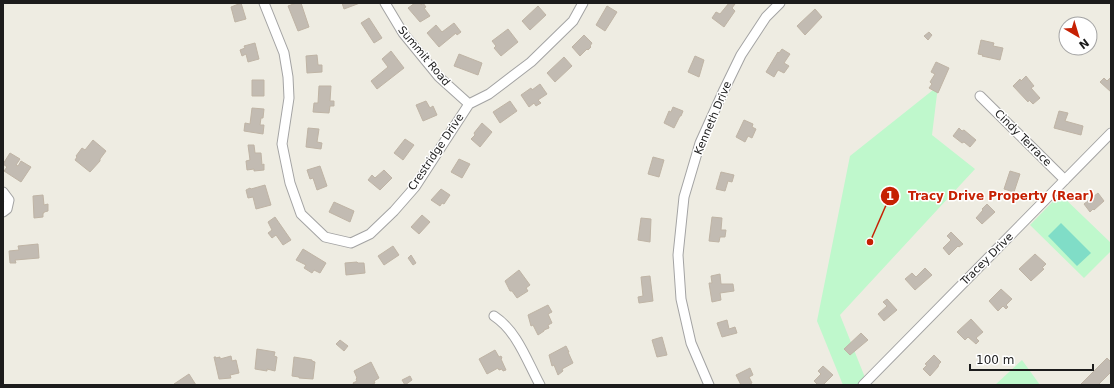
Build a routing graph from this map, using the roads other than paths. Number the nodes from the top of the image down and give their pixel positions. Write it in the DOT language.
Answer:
graph roads {
  1 [pos="264,3"];
  2 [pos="385,3"];
  3 [pos="583,3"];
  4 [pos="780,3"];
  5 [pos="980,96"];
  6 [pos="469,104"];
  7 [pos="1111,133"];
  8 [pos="1065,180"];
  9 [pos="3,192"];
  10 [pos="3,212"];
  11 [pos="494,316"];
  12 [pos="540,385"];
  13 [pos="709,385"];
  14 [pos="863,385"];
  1 -- 6 [label="street, Crestridge Drive"];
  2 -- 6 [label="street, Summit Road"];
  3 -- 6 [label="street, Crestridge Drive"];
  4 -- 13 [label="street, Kenneth Drive"];
  5 -- 8 [label="street, Cindy Terrace"];
  7 -- 8 [label="street, Tracey Drive"];
  8 -- 14 [label="street, Tracey Drive"];
  9 -- 10 [label="street"];
  11 -- 12 [label="street"];
}
